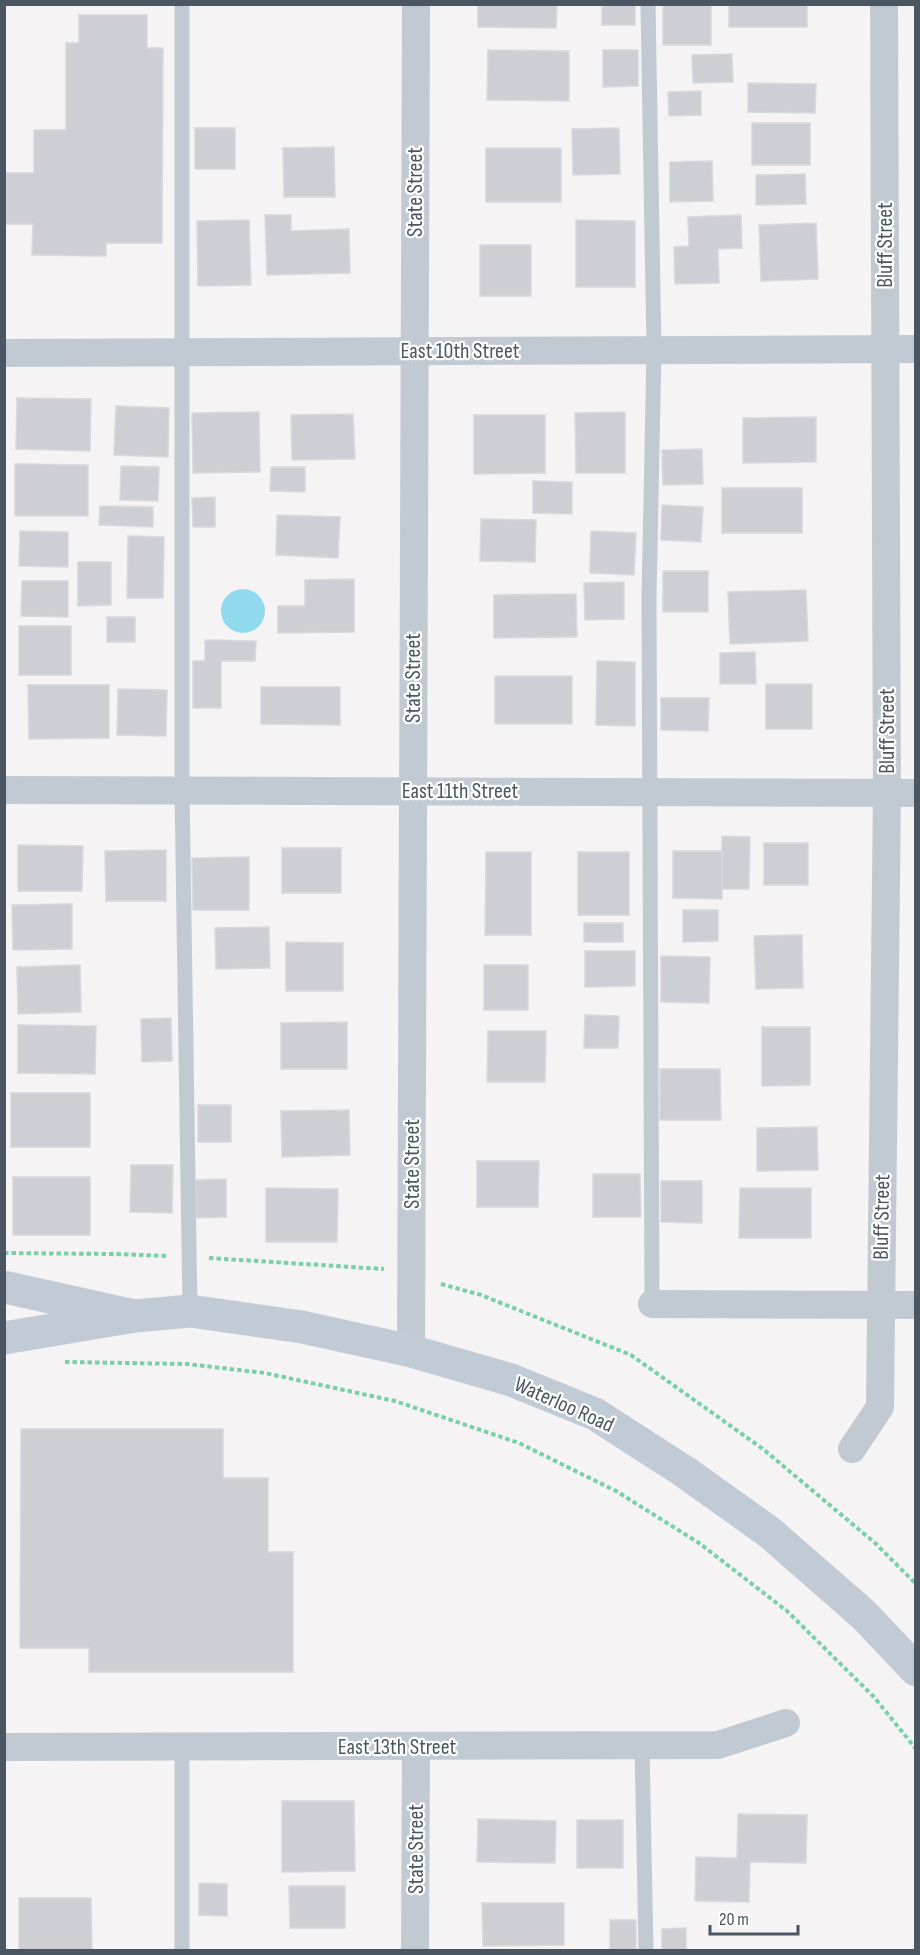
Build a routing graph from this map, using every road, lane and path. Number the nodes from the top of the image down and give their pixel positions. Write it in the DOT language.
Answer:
graph roads {
  1 [pos="182,4"];
  2 [pos="416,4"];
  3 [pos="648,4"];
  4 [pos="884,4"];
  5 [pos="915,349"];
  6 [pos="654,350"];
  7 [pos="886,350"];
  8 [pos="414,351"];
  9 [pos="182,352"];
  10 [pos="4,353"];
  11 [pos="4,790"];
  12 [pos="182,790"];
  13 [pos="413,791"];
  14 [pos="651,792"];
  15 [pos="887,793"];
  16 [pos="915,793"];
  17 [pos="4,1287"];
  18 [pos="652,1304"];
  19 [pos="880,1305"];
  20 [pos="915,1305"];
  21 [pos="190,1311"];
  22 [pos="135,1316"];
  23 [pos="4,1338"];
  24 [pos="411,1351"];
  25 [pos="59,1362"];
  26 [pos="852,1449"];
  27 [pos="915,1670"];
  28 [pos="786,1723"];
  29 [pos="642,1746"];
  30 [pos="4,1747"];
  31 [pos="182,1747"];
  32 [pos="416,1747"];
  33 [pos="915,1749"];
  34 [pos="182,1950"];
  35 [pos="415,1950"];
  36 [pos="646,1950"];
  1 -- 9 [label="lane"];
  2 -- 8 [label="street, State Street"];
  3 -- 6 [label="lane"];
  4 -- 7 [label="street, Bluff Street"];
  5 -- 7 [label="street, East 10th Street"];
  6 -- 7 [label="street, East 10th Street"];
  6 -- 8 [label="street, East 10th Street"];
  6 -- 14 [label="lane"];
  7 -- 15 [label="street, Bluff Street"];
  8 -- 9 [label="street, East 10th Street"];
  8 -- 13 [label="street, State Street"];
  9 -- 10 [label="street, East 10th Street"];
  9 -- 12 [label="lane"];
  11 -- 12 [label="street, East 11th Street"];
  12 -- 13 [label="street, East 11th Street"];
  12 -- 21 [label="lane"];
  13 -- 14 [label="street, East 11th Street"];
  13 -- 24 [label="street, State Street"];
  14 -- 15 [label="street, East 11th Street"];
  14 -- 18 [label="lane"];
  15 -- 16 [label="street, East 11th Street"];
  15 -- 19 [label="street, Bluff Street"];
  17 -- 22 [label="main road, Waterloo Road"];
  18 -- 19 [label="street"];
  19 -- 20 [label="street"];
  19 -- 26 [label="street, Bluff Street"];
  21 -- 22 [label="main road, Waterloo Road"];
  21 -- 24 [label="main road, Waterloo Road"];
  22 -- 23 [label="main road, Waterloo Road"];
  24 -- 27 [label="main road, Waterloo Road"];
  25 -- 33 [label="path"];
  28 -- 29 [label="street, East 13th Street"];
  29 -- 32 [label="street, East 13th Street"];
  29 -- 36 [label="lane"];
  30 -- 31 [label="street, East 13th Street"];
  31 -- 32 [label="street, East 13th Street"];
  31 -- 34 [label="lane"];
  32 -- 35 [label="street, State Street"];
}
